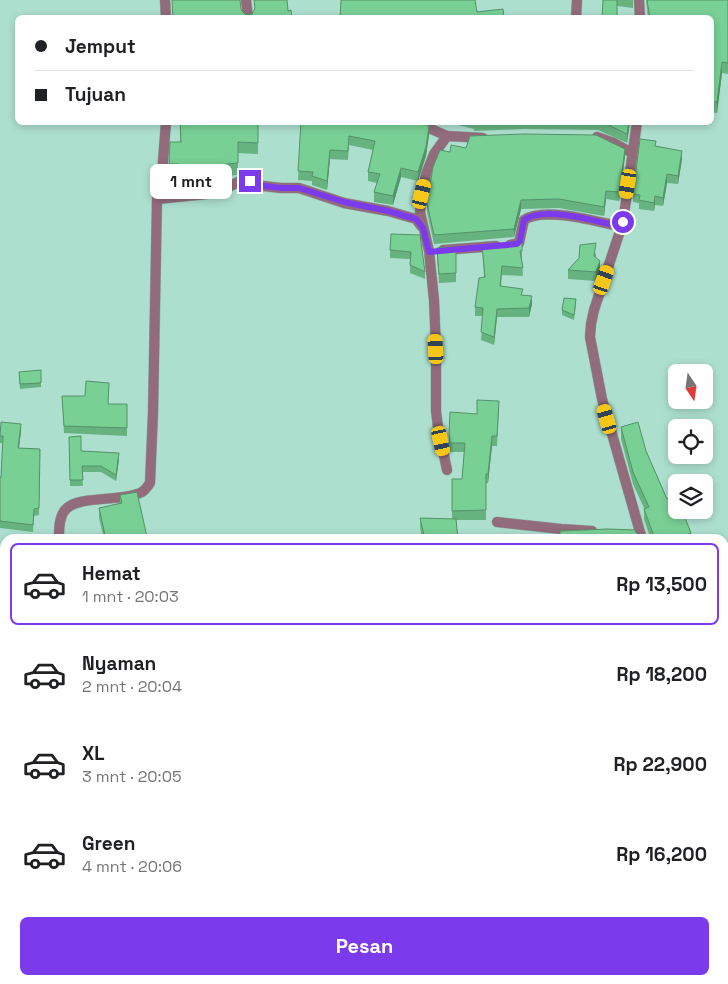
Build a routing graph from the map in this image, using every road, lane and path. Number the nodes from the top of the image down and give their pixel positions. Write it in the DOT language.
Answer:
graph roads {
  1 [pos="165,0"];
  2 [pos="246,0"];
  3 [pos="577,0"];
  4 [pos="638,0"];
  5 [pos="166,15"];
  6 [pos="248,15"];
  7 [pos="576,15"];
  8 [pos="640,15"];
  9 [pos="166,125"];
  10 [pos="422,125"];
  11 [pos="637,125"];
  12 [pos="447,136"];
  13 [pos="589,137"];
  14 [pos="491,138"];
  15 [pos="632,153"];
  16 [pos="157,199"];
  17 [pos="622,227"];
  18 [pos="423,228"];
  19 [pos="429,252"];
  20 [pos="447,470"];
  21 [pos="497,522"];
  22 [pos="601,531"];
  23 [pos="59,534"];
  24 [pos="638,534"];
  1 -- 5 [label="street"];
  2 -- 6 [label="street"];
  3 -- 7 [label="street"];
  4 -- 8 [label="street"];
  9 -- 16 [label="street"];
  10 -- 12 [label="street"];
  11 -- 15 [label="street"];
  12 -- 14 [label="street"];
  12 -- 18 [label="street"];
  13 -- 15 [label="street"];
  15 -- 17 [label="street"];
  16 -- 18 [label="street"];
  16 -- 23 [label="street"];
  17 -- 19 [label="street"];
  17 -- 24 [label="street"];
  18 -- 19 [label="street"];
  19 -- 20 [label="street"];
  21 -- 22 [label="street"];
}
